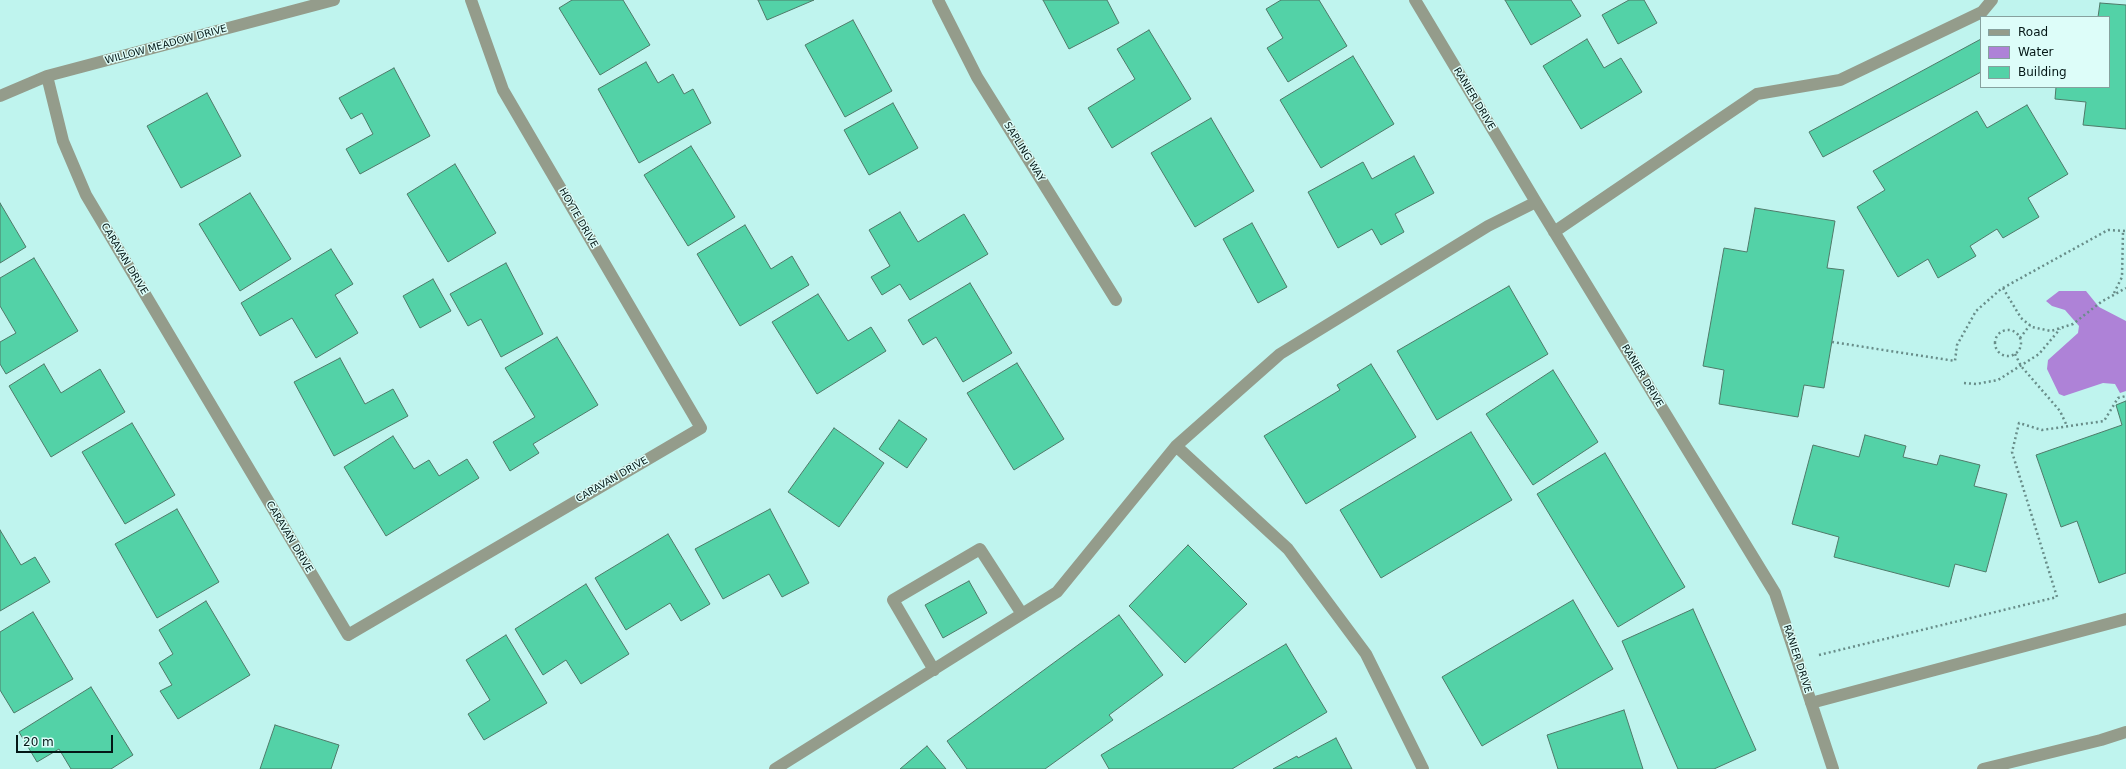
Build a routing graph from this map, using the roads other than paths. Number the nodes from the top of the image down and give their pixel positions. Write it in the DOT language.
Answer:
graph roads {
  1 [pos="334,0"];
  2 [pos="471,0"];
  3 [pos="938,0"];
  4 [pos="1415,0"];
  5 [pos="1992,0"];
  6 [pos="47,76"];
  7 [pos="0,96"];
  8 [pos="1536,202"];
  9 [pos="1554,232"];
  10 [pos="1116,300"];
  11 [pos="701,428"];
  12 [pos="1176,446"];
  13 [pos="1022,614"];
  14 [pos="2126,619"];
  15 [pos="934,670"];
  16 [pos="1811,703"];
  17 [pos="2126,732"];
  18 [pos="775,769"];
  19 [pos="1422,769"];
  20 [pos="1833,769"];
  21 [pos="1983,769"];
  1 -- 6 [label="street, WILLOW MEADOW DRIVE"];
  2 -- 11 [label="street, HOYTE DRIVE"];
  3 -- 10 [label="street, SAPLING WAY"];
  4 -- 8 [label="street, RANIER DRIVE"];
  5 -- 9 [label="street"];
  6 -- 7 [label="street, WILLOW MEADOW DRIVE"];
  6 -- 11 [label="street, CARAVAN DRIVE"];
  8 -- 9 [label="street, RANIER DRIVE"];
  8 -- 12 [label="street"];
  9 -- 16 [label="street, RANIER DRIVE"];
  12 -- 13 [label="street"];
  12 -- 19 [label="street"];
  13 -- 15 [label="street"];
  13 -- 15 [label="street"];
  14 -- 16 [label="street"];
  15 -- 18 [label="street"];
  16 -- 20 [label="street, RANIER DRIVE"];
  17 -- 21 [label="street"];
}
